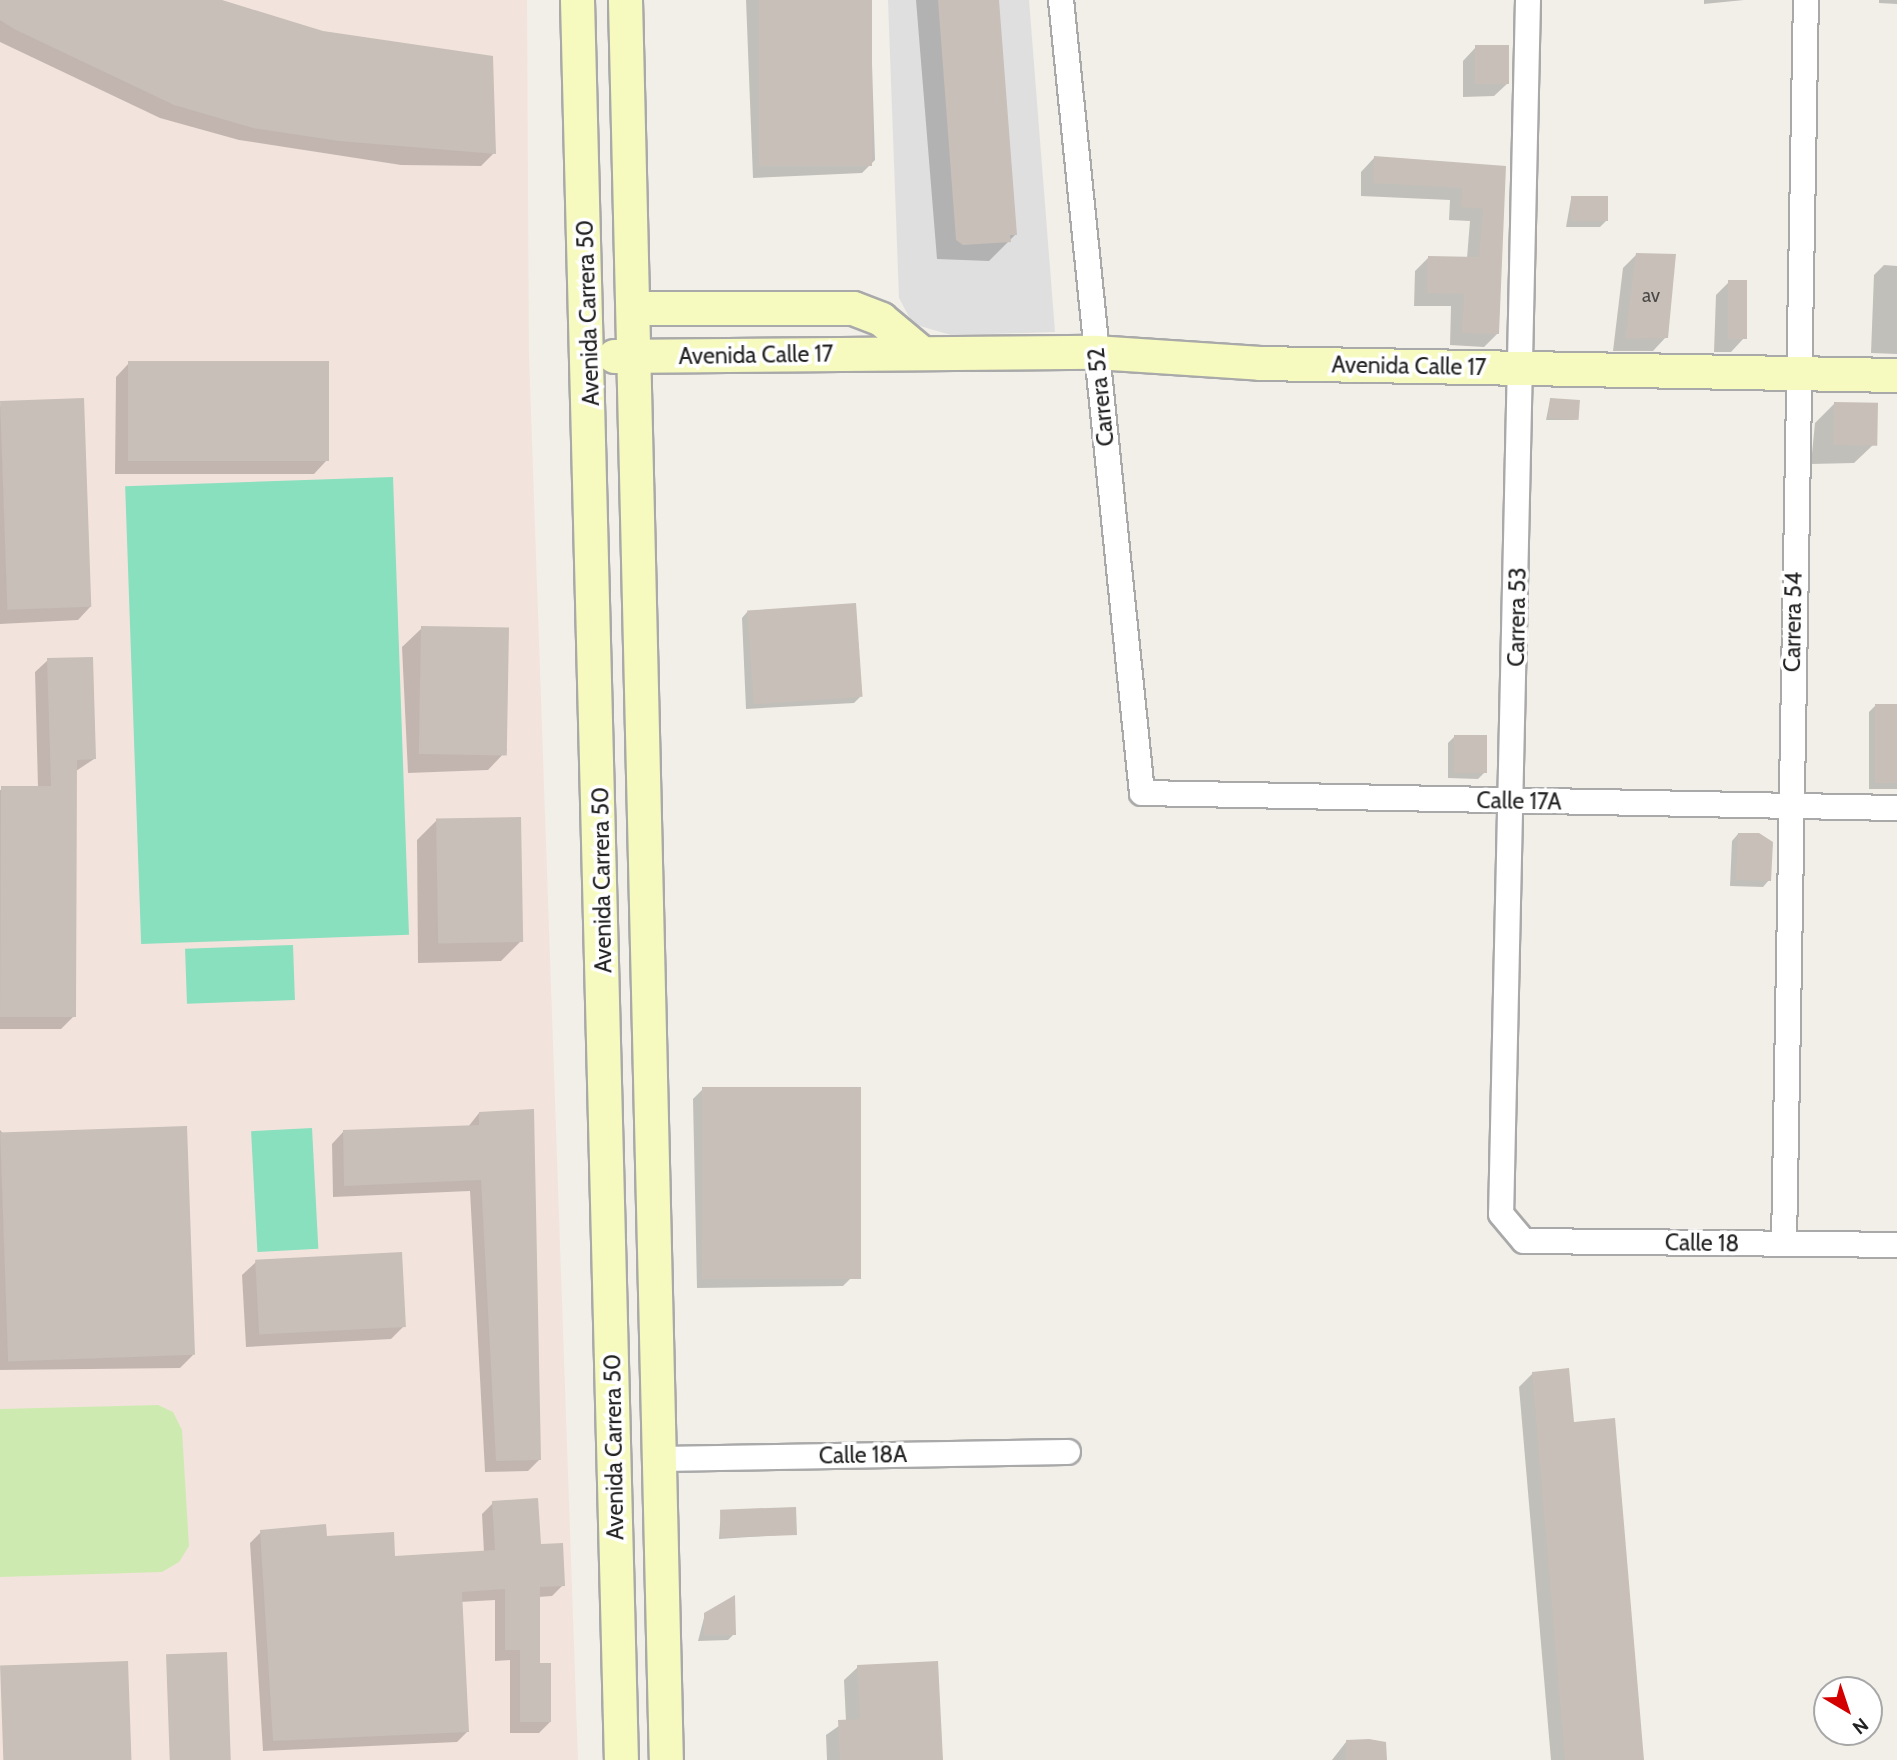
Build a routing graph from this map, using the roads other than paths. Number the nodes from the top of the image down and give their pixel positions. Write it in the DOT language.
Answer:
graph roads {
  1 [pos="577,0"];
  2 [pos="625,0"];
  3 [pos="1061,0"];
  4 [pos="1528,0"];
  5 [pos="1806,0"];
  6 [pos="634,308"];
  7 [pos="1096,352"];
  8 [pos="922,353"];
  9 [pos="635,356"];
  10 [pos="590,357"];
  11 [pos="1521,369"];
  12 [pos="1798,372"];
  13 [pos="1897,375"];
  14 [pos="1142,793"];
  15 [pos="1513,801"];
  16 [pos="1790,806"];
  17 [pos="1897,808"];
  18 [pos="1511,1231"];
  19 [pos="1784,1244"];
  20 [pos="1897,1245"];
  21 [pos="1068,1452"];
  22 [pos="659,1458"];
  23 [pos="621,1760"];
  24 [pos="666,1760"];
  1 -- 10 [label="main road, Avenida Carrera 50"];
  2 -- 6 [label="main road, Avenida Carrera 50"];
  3 -- 7 [label="street, Carrera 52"];
  4 -- 11 [label="street, Carrera 53"];
  5 -- 12 [label="street, Carrera 54"];
  6 -- 8 [label="main road"];
  6 -- 9 [label="main road, Avenida Carrera 50"];
  7 -- 8 [label="main road, Avenida Calle 17"];
  7 -- 11 [label="main road, Avenida Calle 17"];
  7 -- 14 [label="street, Carrera 52"];
  8 -- 9 [label="main road, Avenida Calle 17"];
  9 -- 10 [label="main road, Avenida Calle 17"];
  9 -- 22 [label="main road, Avenida Carrera 50"];
  10 -- 23 [label="main road, Avenida Carrera 50"];
  11 -- 12 [label="main road, Avenida Calle 17"];
  11 -- 15 [label="street, Carrera 53"];
  12 -- 13 [label="main road, Avenida Calle 17"];
  12 -- 16 [label="street, Carrera 54"];
  14 -- 15 [label="street, Calle 17A"];
  15 -- 16 [label="street, Calle 17A"];
  15 -- 18 [label="street, Carrera 53"];
  16 -- 17 [label="street, Calle 17A"];
  16 -- 19 [label="street, Carrera 54"];
  18 -- 19 [label="street, Calle 18"];
  19 -- 20 [label="street, Calle 18"];
  21 -- 22 [label="street, Calle 18A"];
  22 -- 24 [label="main road, Avenida Carrera 50"];
}
